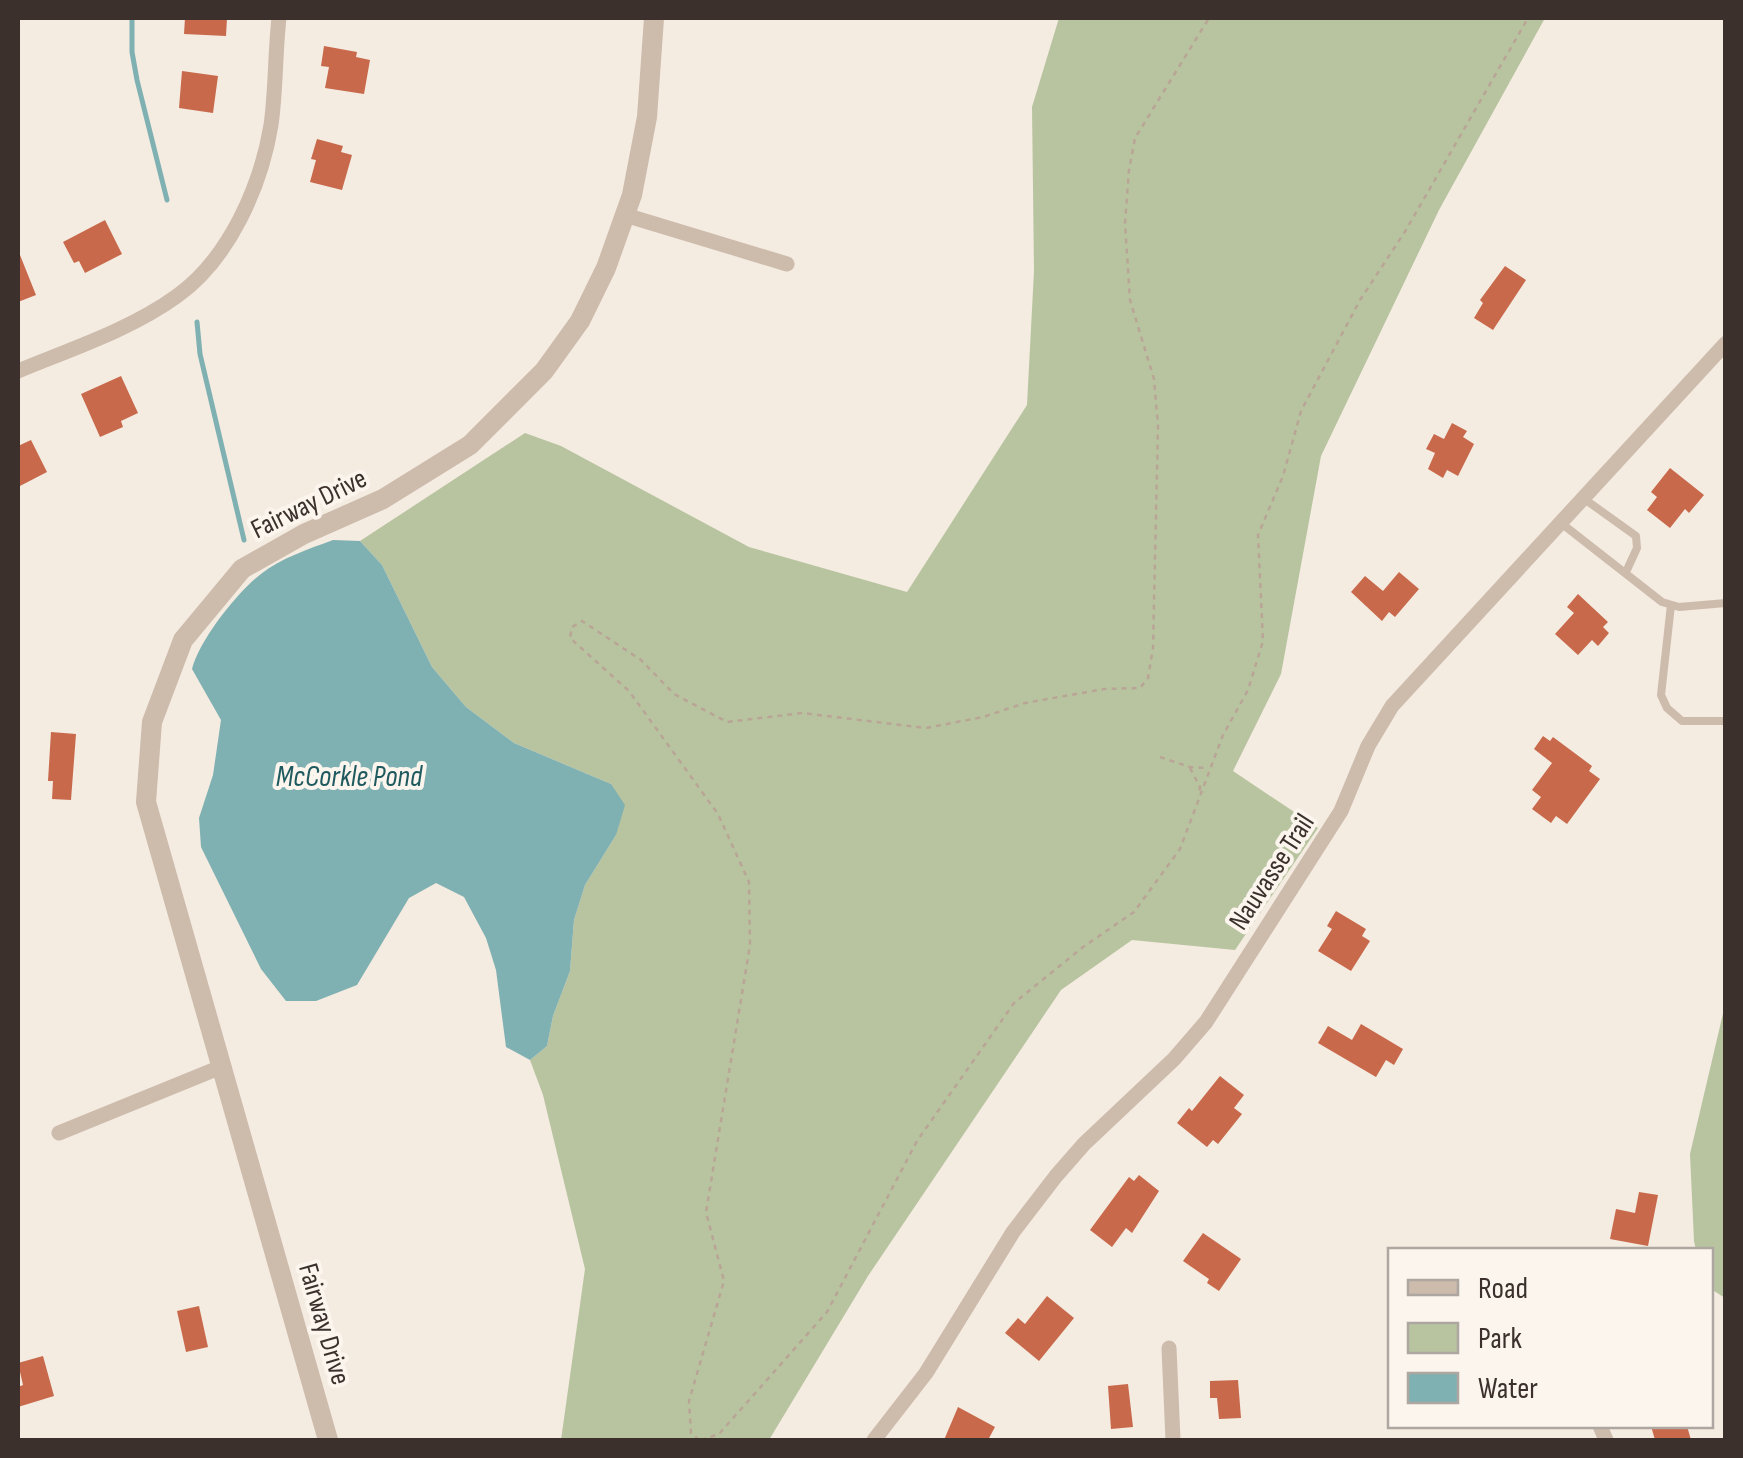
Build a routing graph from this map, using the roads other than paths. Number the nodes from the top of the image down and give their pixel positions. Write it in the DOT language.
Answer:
graph roads {
  1 [pos="279,18"];
  2 [pos="654,18"];
  3 [pos="625,216"];
  4 [pos="787,264"];
  5 [pos="1726,343"];
  6 [pos="18,371"];
  7 [pos="1583,498"];
  8 [pos="1561,523"];
  9 [pos="1626,572"];
  10 [pos="1726,603"];
  11 [pos="1671,605"];
  12 [pos="1726,720"];
  13 [pos="222,1067"];
  14 [pos="59,1133"];
  15 [pos="1169,1348"];
  16 [pos="328,1440"];
  17 [pos="874,1440"];
  18 [pos="1173,1440"];
  1 -- 6 [label="street"];
  2 -- 3 [label="street, Fairway Drive"];
  3 -- 4 [label="street"];
  3 -- 13 [label="street, Fairway Drive"];
  5 -- 7 [label="street, Nauvasse Trail"];
  7 -- 8 [label="street, Nauvasse Trail"];
  7 -- 9 [label="lane"];
  8 -- 9 [label="lane"];
  8 -- 17 [label="street, Nauvasse Trail"];
  9 -- 11 [label="lane"];
  10 -- 11 [label="lane"];
  11 -- 12 [label="lane"];
  13 -- 14 [label="street"];
  13 -- 16 [label="street, Fairway Drive"];
  15 -- 18 [label="street"];
}
